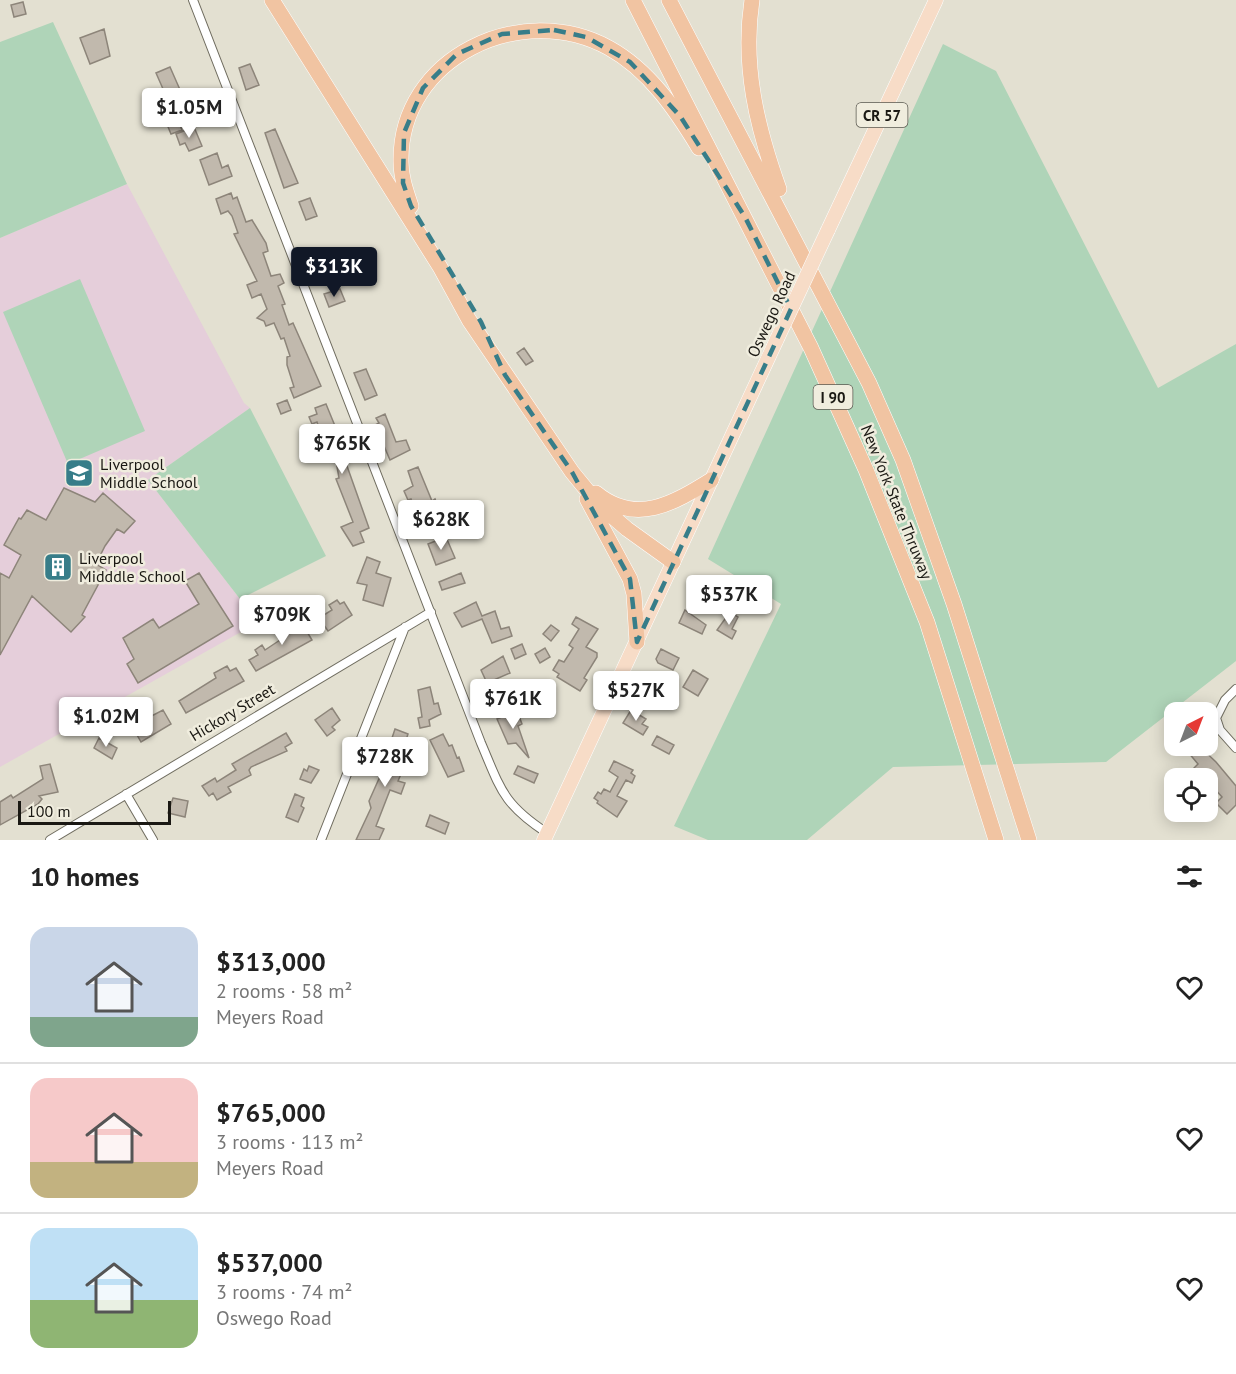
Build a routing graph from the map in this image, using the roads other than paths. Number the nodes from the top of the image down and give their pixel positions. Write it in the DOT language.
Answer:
graph roads {
  1 [pos="193,0"];
  2 [pos="272,0"];
  3 [pos="281,0"];
  4 [pos="633,0"];
  5 [pos="669,0"];
  6 [pos="752,0"];
  7 [pos="936,0"];
  8 [pos="411,206"];
  9 [pos="745,217"];
  10 [pos="796,237"];
  11 [pos="505,375"];
  12 [pos="572,472"];
  13 [pos="711,480"];
  14 [pos="673,562"];
  15 [pos="431,612"];
  16 [pos="405,627"];
  17 [pos="637,642"];
  18 [pos="1236,689"];
  19 [pos="1236,748"];
  20 [pos="126,794"];
  21 [pos="546,836"];
  22 [pos="50,840"];
  23 [pos="153,840"];
  24 [pos="321,840"];
  25 [pos="996,840"];
  26 [pos="1029,840"];
  1 -- 15 [label="street"];
  2 -- 11 [label="highway"];
  3 -- 8 [label="highway"];
  4 -- 9 [label="highway, New York State Thruway / I 90"];
  5 -- 10 [label="highway, New York State Thruway / I 90"];
  6 -- 10 [label="highway"];
  7 -- 13 [label="main road, Oswego Road / CR 57, bridge"];
  8 -- 9 [label="highway"];
  8 -- 11 [label="highway"];
  9 -- 25 [label="highway, New York State Thruway / I 90"];
  10 -- 26 [label="highway, New York State Thruway / I 90"];
  11 -- 12 [label="highway"];
  12 -- 13 [label="highway"];
  12 -- 14 [label="highway"];
  12 -- 17 [label="highway"];
  13 -- 14 [label="main road, Oswego Road / CR 57"];
  14 -- 17 [label="main road, Oswego Road / CR 57"];
  15 -- 16 [label="street, Hickory Street"];
  15 -- 21 [label="street"];
  16 -- 20 [label="street, Hickory Street"];
  16 -- 24 [label="street"];
  17 -- 21 [label="main road, CR 57"];
  18 -- 19 [label="street"];
  20 -- 22 [label="street, Hickory Street"];
  20 -- 23 [label="street"];
}
